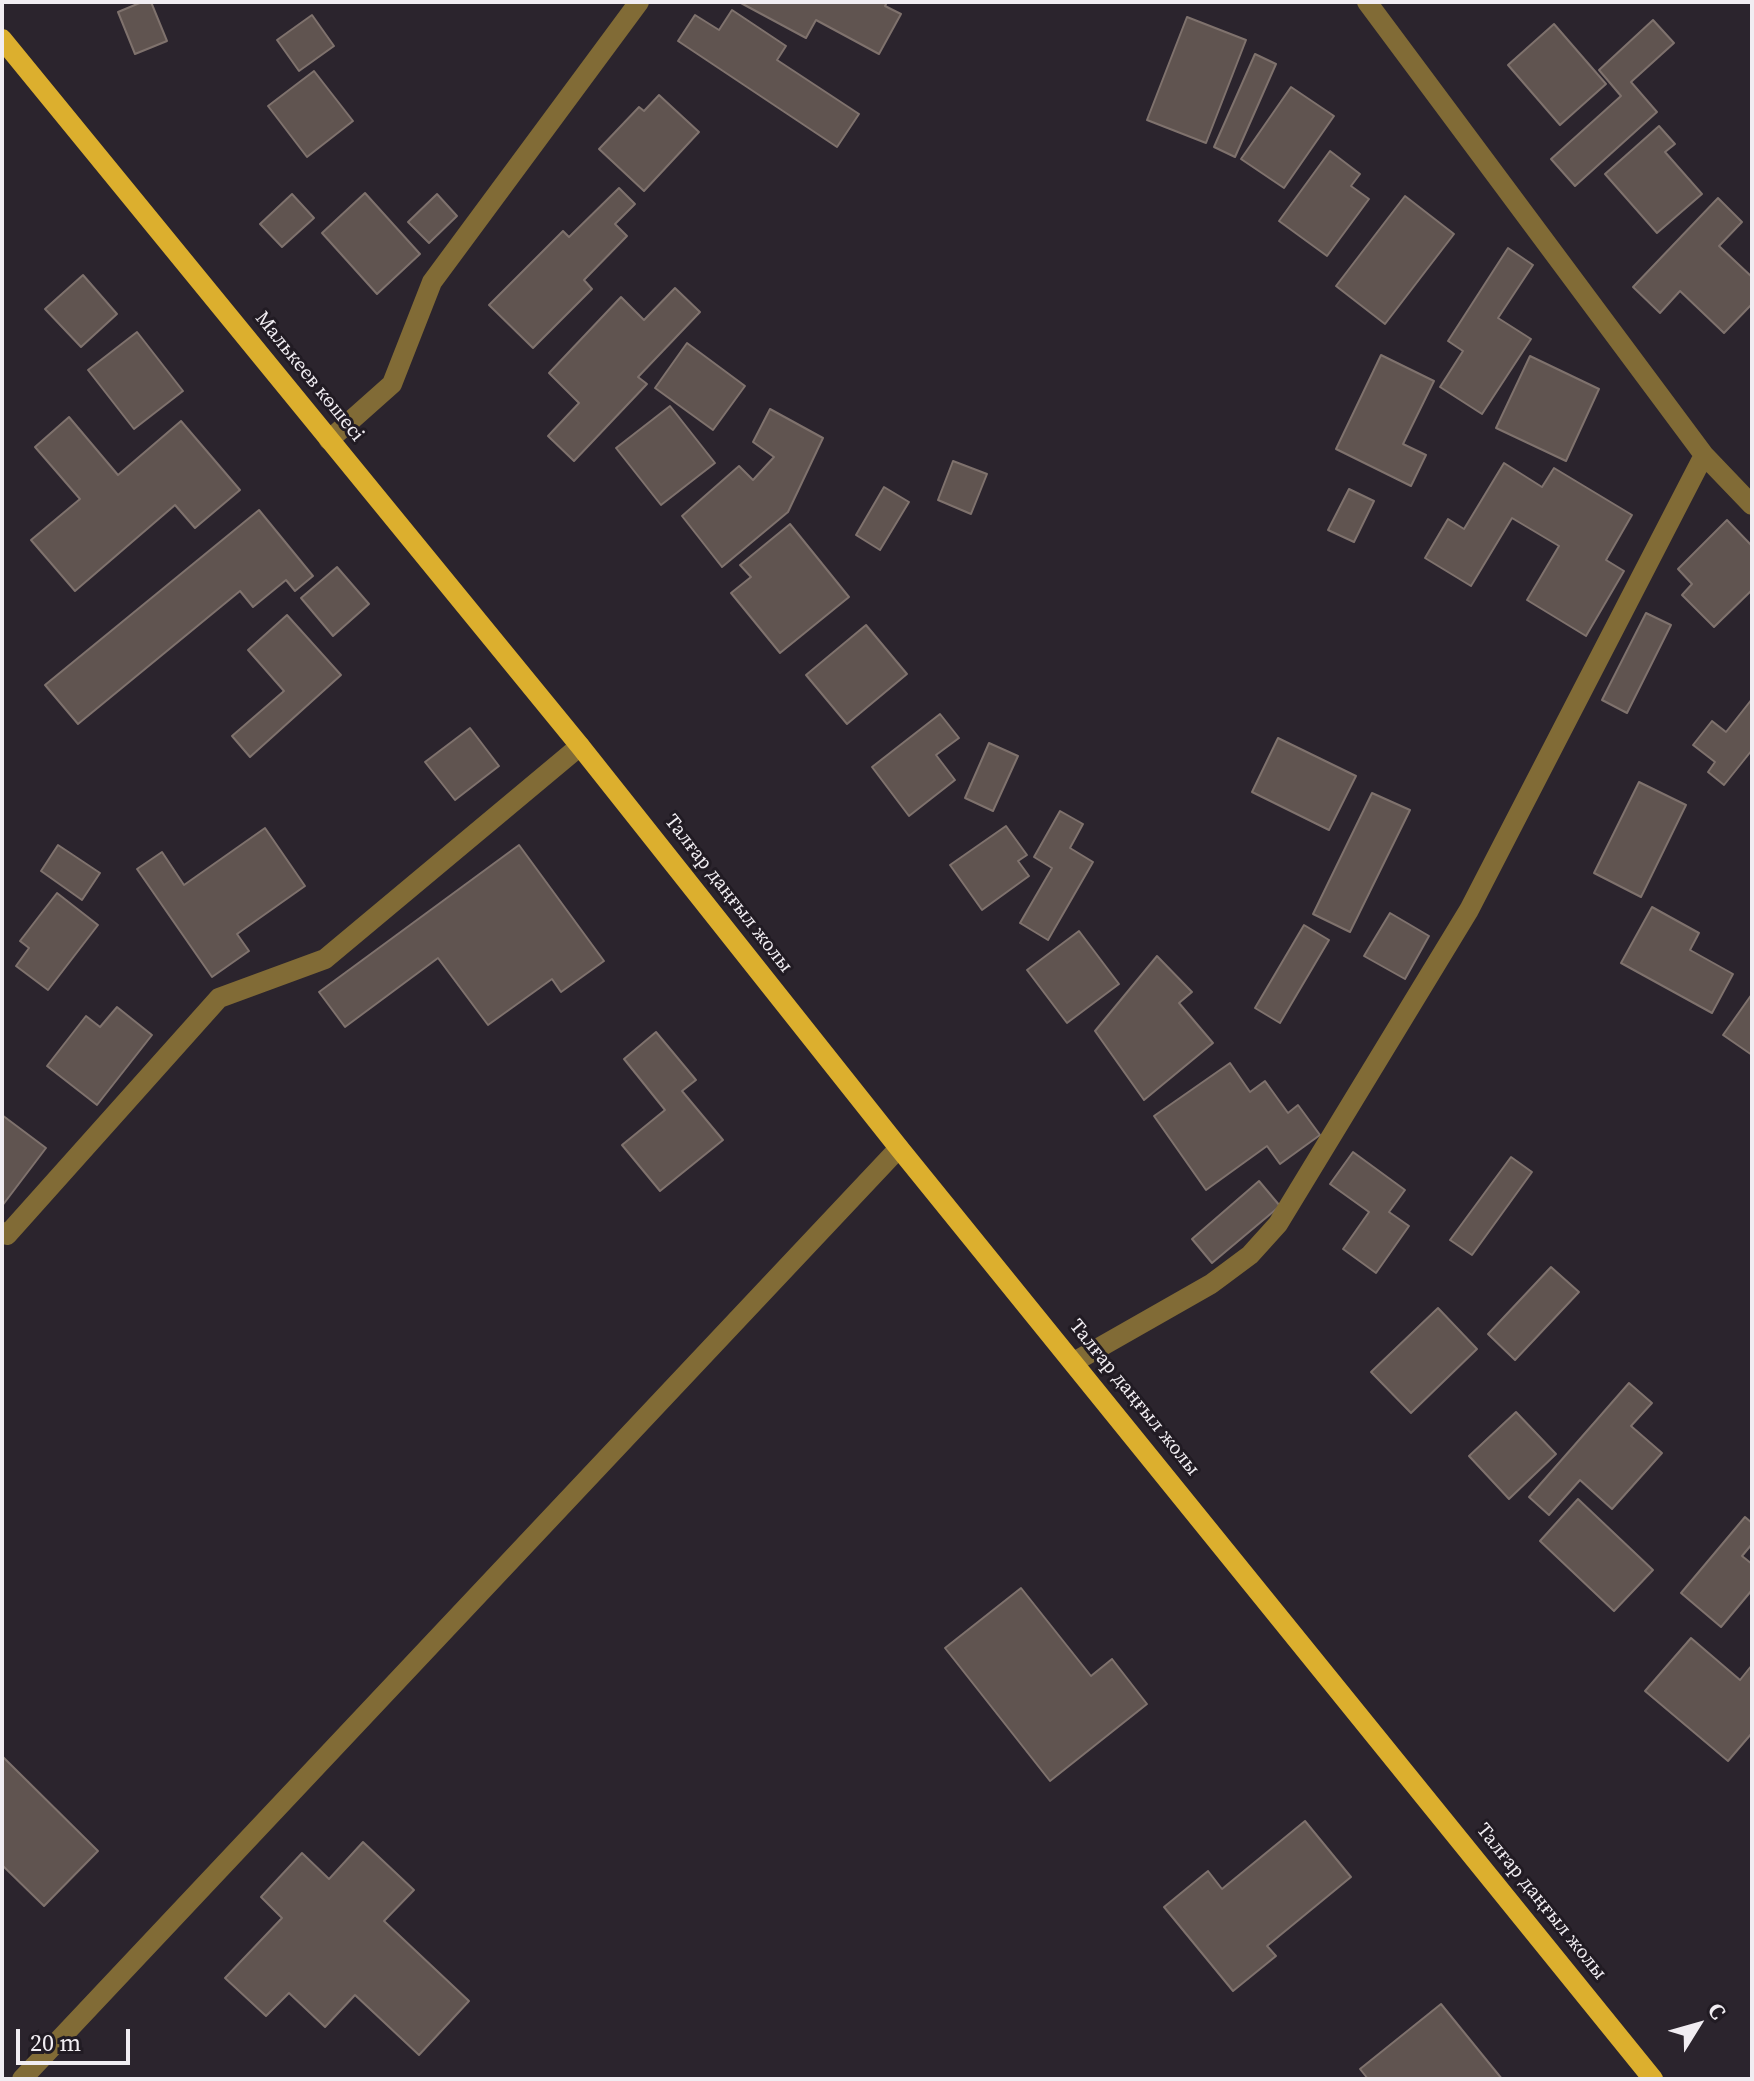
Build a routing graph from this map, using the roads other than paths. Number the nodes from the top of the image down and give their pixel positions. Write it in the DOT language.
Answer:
graph roads {
  1 [pos="639,2"];
  2 [pos="1367,2"];
  3 [pos="2,39"];
  4 [pos="329,440"];
  5 [pos="1704,455"];
  6 [pos="1752,505"];
  7 [pos="580,746"];
  8 [pos="899,1148"];
  9 [pos="2,1232"];
  10 [pos="1074,1362"];
  11 [pos="22,2079"];
  12 [pos="1653,2079"];
  1 -- 4 [label="street"];
  2 -- 5 [label="street"];
  3 -- 4 [label="main road, Малькеев көшесі"];
  4 -- 7 [label="main road, Малькеев көшесі"];
  5 -- 6 [label="street"];
  5 -- 10 [label="street"];
  7 -- 8 [label="main road, Талғар даңғыл жолы"];
  7 -- 9 [label="street"];
  8 -- 10 [label="main road, Талғар даңғыл жолы"];
  8 -- 11 [label="street"];
  10 -- 12 [label="main road, Талғар даңғыл жолы"];
}
